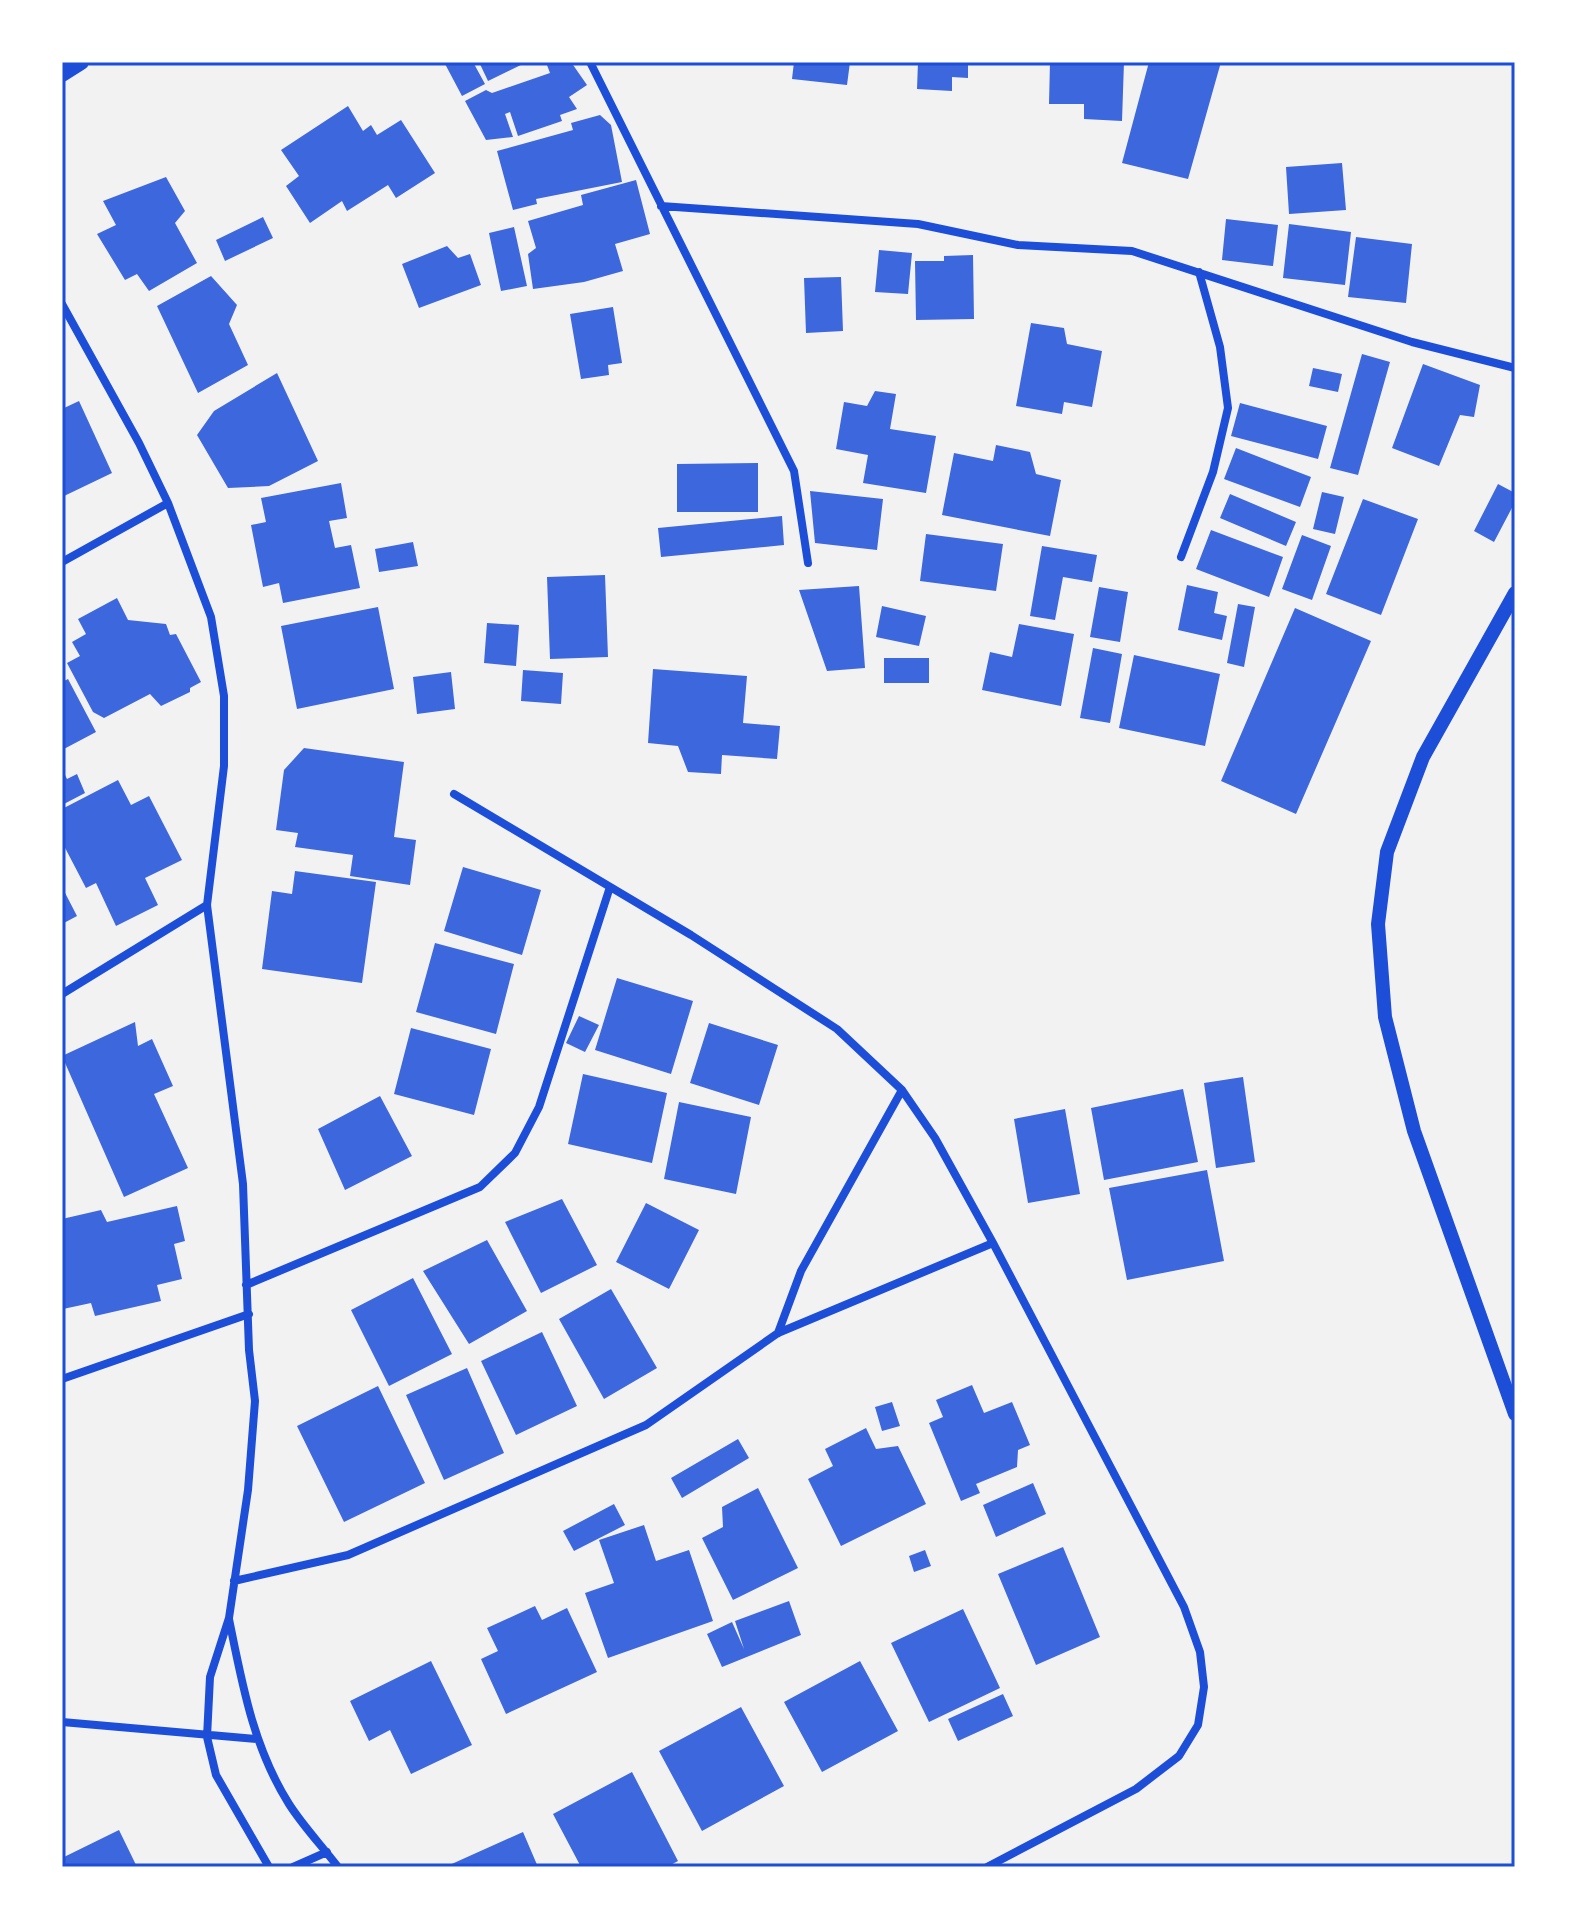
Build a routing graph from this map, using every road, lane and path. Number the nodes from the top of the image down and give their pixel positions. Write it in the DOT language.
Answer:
graph roads {
  1 [pos="81,62"];
  2 [pos="590,62"];
  3 [pos="62,74"];
  4 [pos="661,206"];
  5 [pos="1199,272"];
  6 [pos="62,304"];
  7 [pos="1515,368"];
  8 [pos="168,503"];
  9 [pos="1181,557"];
  10 [pos="62,562"];
  11 [pos="808,563"];
  12 [pos="1515,593"];
  13 [pos="454,794"];
  14 [pos="610,887"];
  15 [pos="207,905"];
  16 [pos="62,994"];
  17 [pos="902,1090"];
  18 [pos="993,1243"];
  19 [pos="246,1285"];
  20 [pos="249,1314"];
  21 [pos="778,1333"];
  22 [pos="62,1379"];
  23 [pos="1515,1414"];
  24 [pos="234,1581"];
  25 [pos="229,1618"];
  26 [pos="62,1722"];
  27 [pos="207,1737"];
  28 [pos="257,1739"];
  29 [pos="327,1852"];
  30 [pos="269,1867"];
  31 [pos="293,1867"];
  32 [pos="338,1867"];
  33 [pos="987,1867"];
  1 -- 3 [label="main road"];
  2 -- 4 [label="street"];
  4 -- 5 [label="street"];
  4 -- 11 [label="street"];
  5 -- 7 [label="street"];
  5 -- 9 [label="street"];
  6 -- 8 [label="street"];
  8 -- 10 [label="street"];
  8 -- 15 [label="street"];
  12 -- 23 [label="street"];
  13 -- 14 [label="street"];
  14 -- 17 [label="street"];
  14 -- 19 [label="street"];
  15 -- 16 [label="street"];
  15 -- 19 [label="street"];
  17 -- 18 [label="street"];
  17 -- 21 [label="street"];
  18 -- 21 [label="street"];
  18 -- 33 [label="street"];
  19 -- 20 [label="street"];
  20 -- 22 [label="street"];
  20 -- 24 [label="street"];
  21 -- 24 [label="street"];
  24 -- 25 [label="street"];
  25 -- 27 [label="street"];
  25 -- 28 [label="street"];
  26 -- 27 [label="street"];
  27 -- 28 [label="street"];
  27 -- 30 [label="street"];
  28 -- 29 [label="street"];
  29 -- 31 [label="street"];
  29 -- 32 [label="street"];
}
